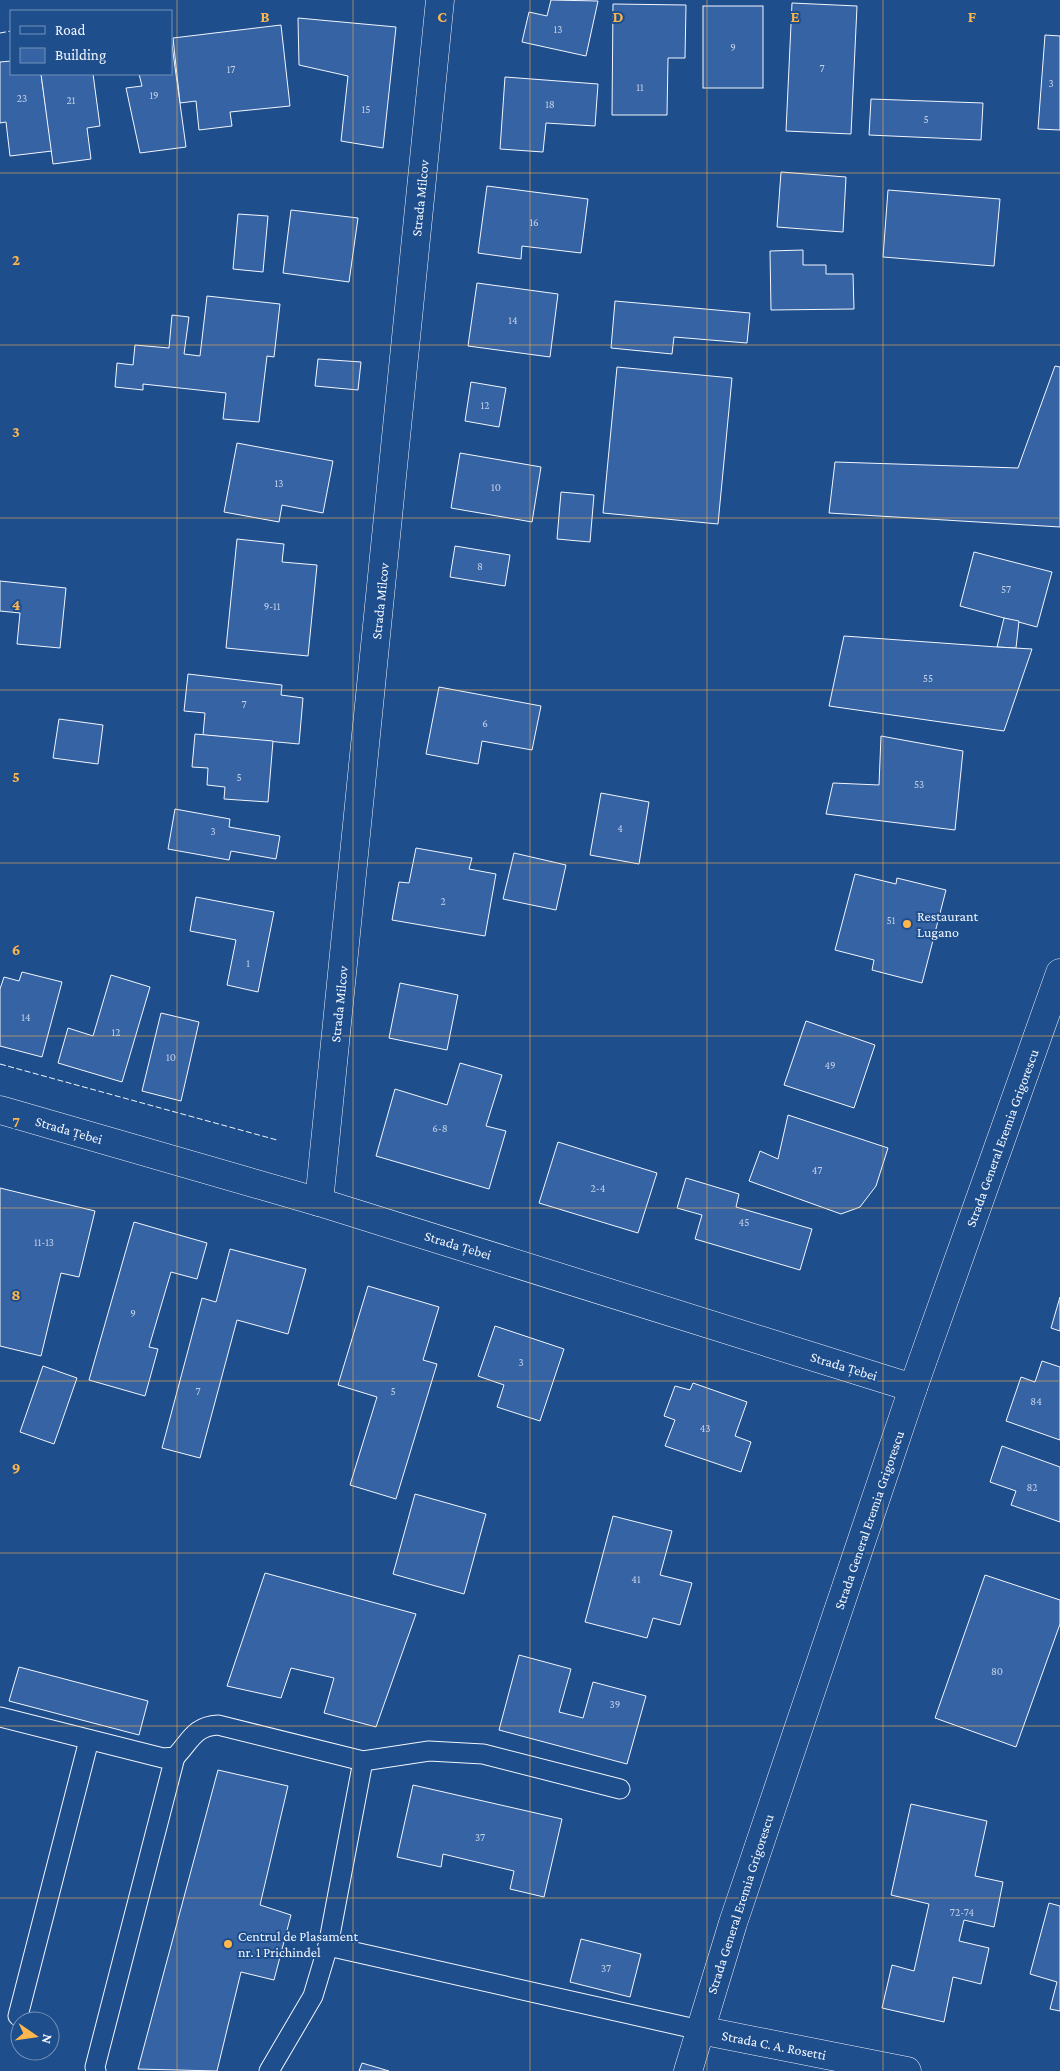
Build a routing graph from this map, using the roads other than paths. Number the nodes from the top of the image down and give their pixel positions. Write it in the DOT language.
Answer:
graph roads {
  1 [pos="440,0"];
  2 [pos="1060,973"];
  3 [pos="0,1110"];
  4 [pos="319,1202"];
  5 [pos="913,1388"];
  6 [pos="0,1717"];
  7 [pos="89,1740"];
  8 [pos="175,1757"];
  9 [pos="363,1761"];
  10 [pos="620,1789"];
  11 [pos="328,1946"];
  12 [pos="19,2011"];
  13 [pos="700,2030"];
  14 [pos="96,2071"];
  15 [pos="269,2071"];
  16 [pos="688,2071"];
  17 [pos="906,2071"];
  1 -- 4 [label="street, Strada Milcov"];
  2 -- 5 [label="street, Strada General Eremia Grigorescu"];
  3 -- 4 [label="street, Strada Țebei"];
  4 -- 5 [label="street, Strada Țebei"];
  5 -- 13 [label="street, Strada General Eremia Grigorescu"];
  6 -- 7 [label="lane"];
  7 -- 8 [label="lane"];
  7 -- 12 [label="lane"];
  8 -- 9 [label="lane"];
  8 -- 14 [label="lane"];
  9 -- 10 [label="lane"];
  9 -- 11 [label="lane"];
  11 -- 13 [label="lane"];
  11 -- 15 [label="lane"];
  13 -- 16 [label="street, Strada General Eremia Grigorescu"];
  13 -- 17 [label="street, Strada C. A. Rosetti"];
}
